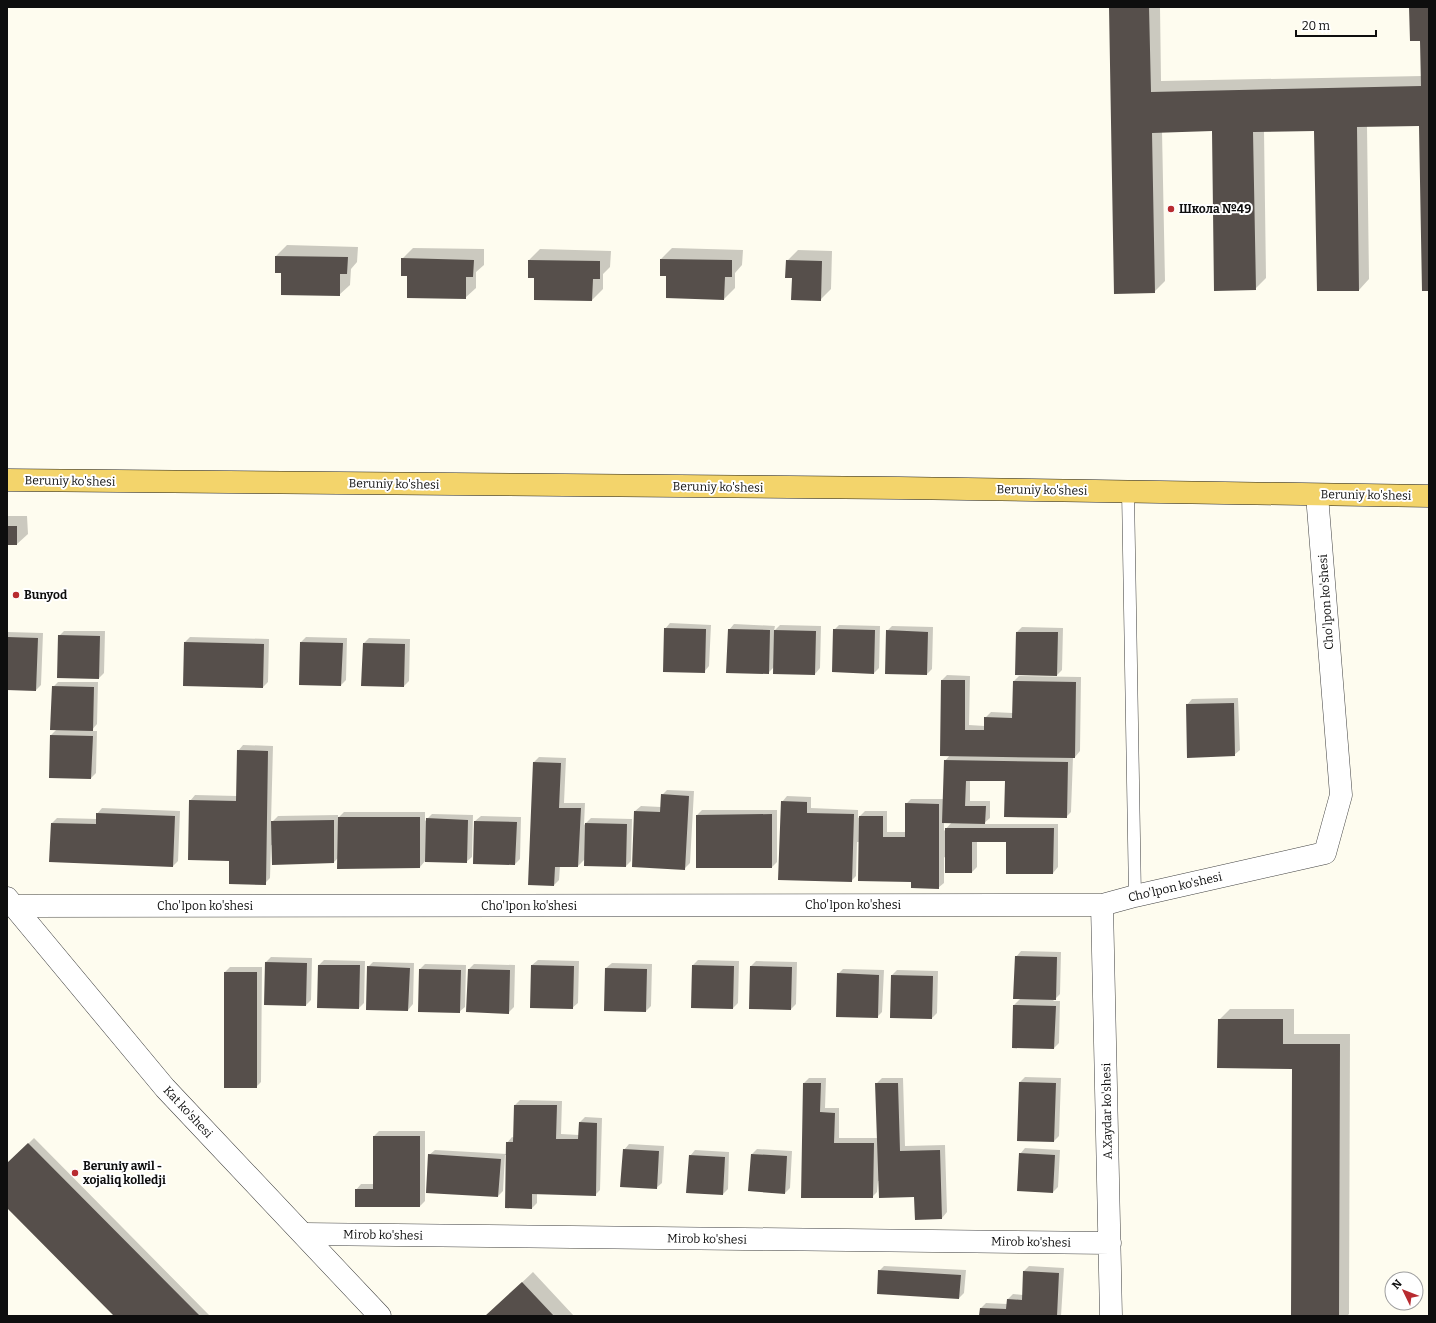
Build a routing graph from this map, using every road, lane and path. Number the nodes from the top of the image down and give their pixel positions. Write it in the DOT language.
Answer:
graph roads {
  1 [pos="7,480"];
  2 [pos="1128,492"];
  3 [pos="1317,495"];
  4 [pos="1429,496"];
  5 [pos="1135,896"];
  6 [pos="10,902"];
  7 [pos="1102,905"];
  8 [pos="304,1234"];
  9 [pos="1110,1243"];
  10 [pos="380,1316"];
  11 [pos="1111,1316"];
  1 -- 2 [label="main road, Beruniy ko'shesi"];
  2 -- 3 [label="main road, Beruniy ko'shesi"];
  2 -- 5 [label="lane"];
  3 -- 4 [label="main road, Beruniy ko'shesi"];
  3 -- 5 [label="street, Cho'lpon ko'shesi"];
  5 -- 7 [label="street, Cho'lpon ko'shesi"];
  6 -- 7 [label="street, Cho'lpon ko'shesi"];
  6 -- 8 [label="street, Kat ko'shesi"];
  7 -- 9 [label="street, A.Xaydar ko'shesi"];
  8 -- 9 [label="street, Mirob ko'shesi"];
  8 -- 10 [label="street, Kat ko'shesi"];
  9 -- 11 [label="street, A.Xaydar ko'shesi"];
}
